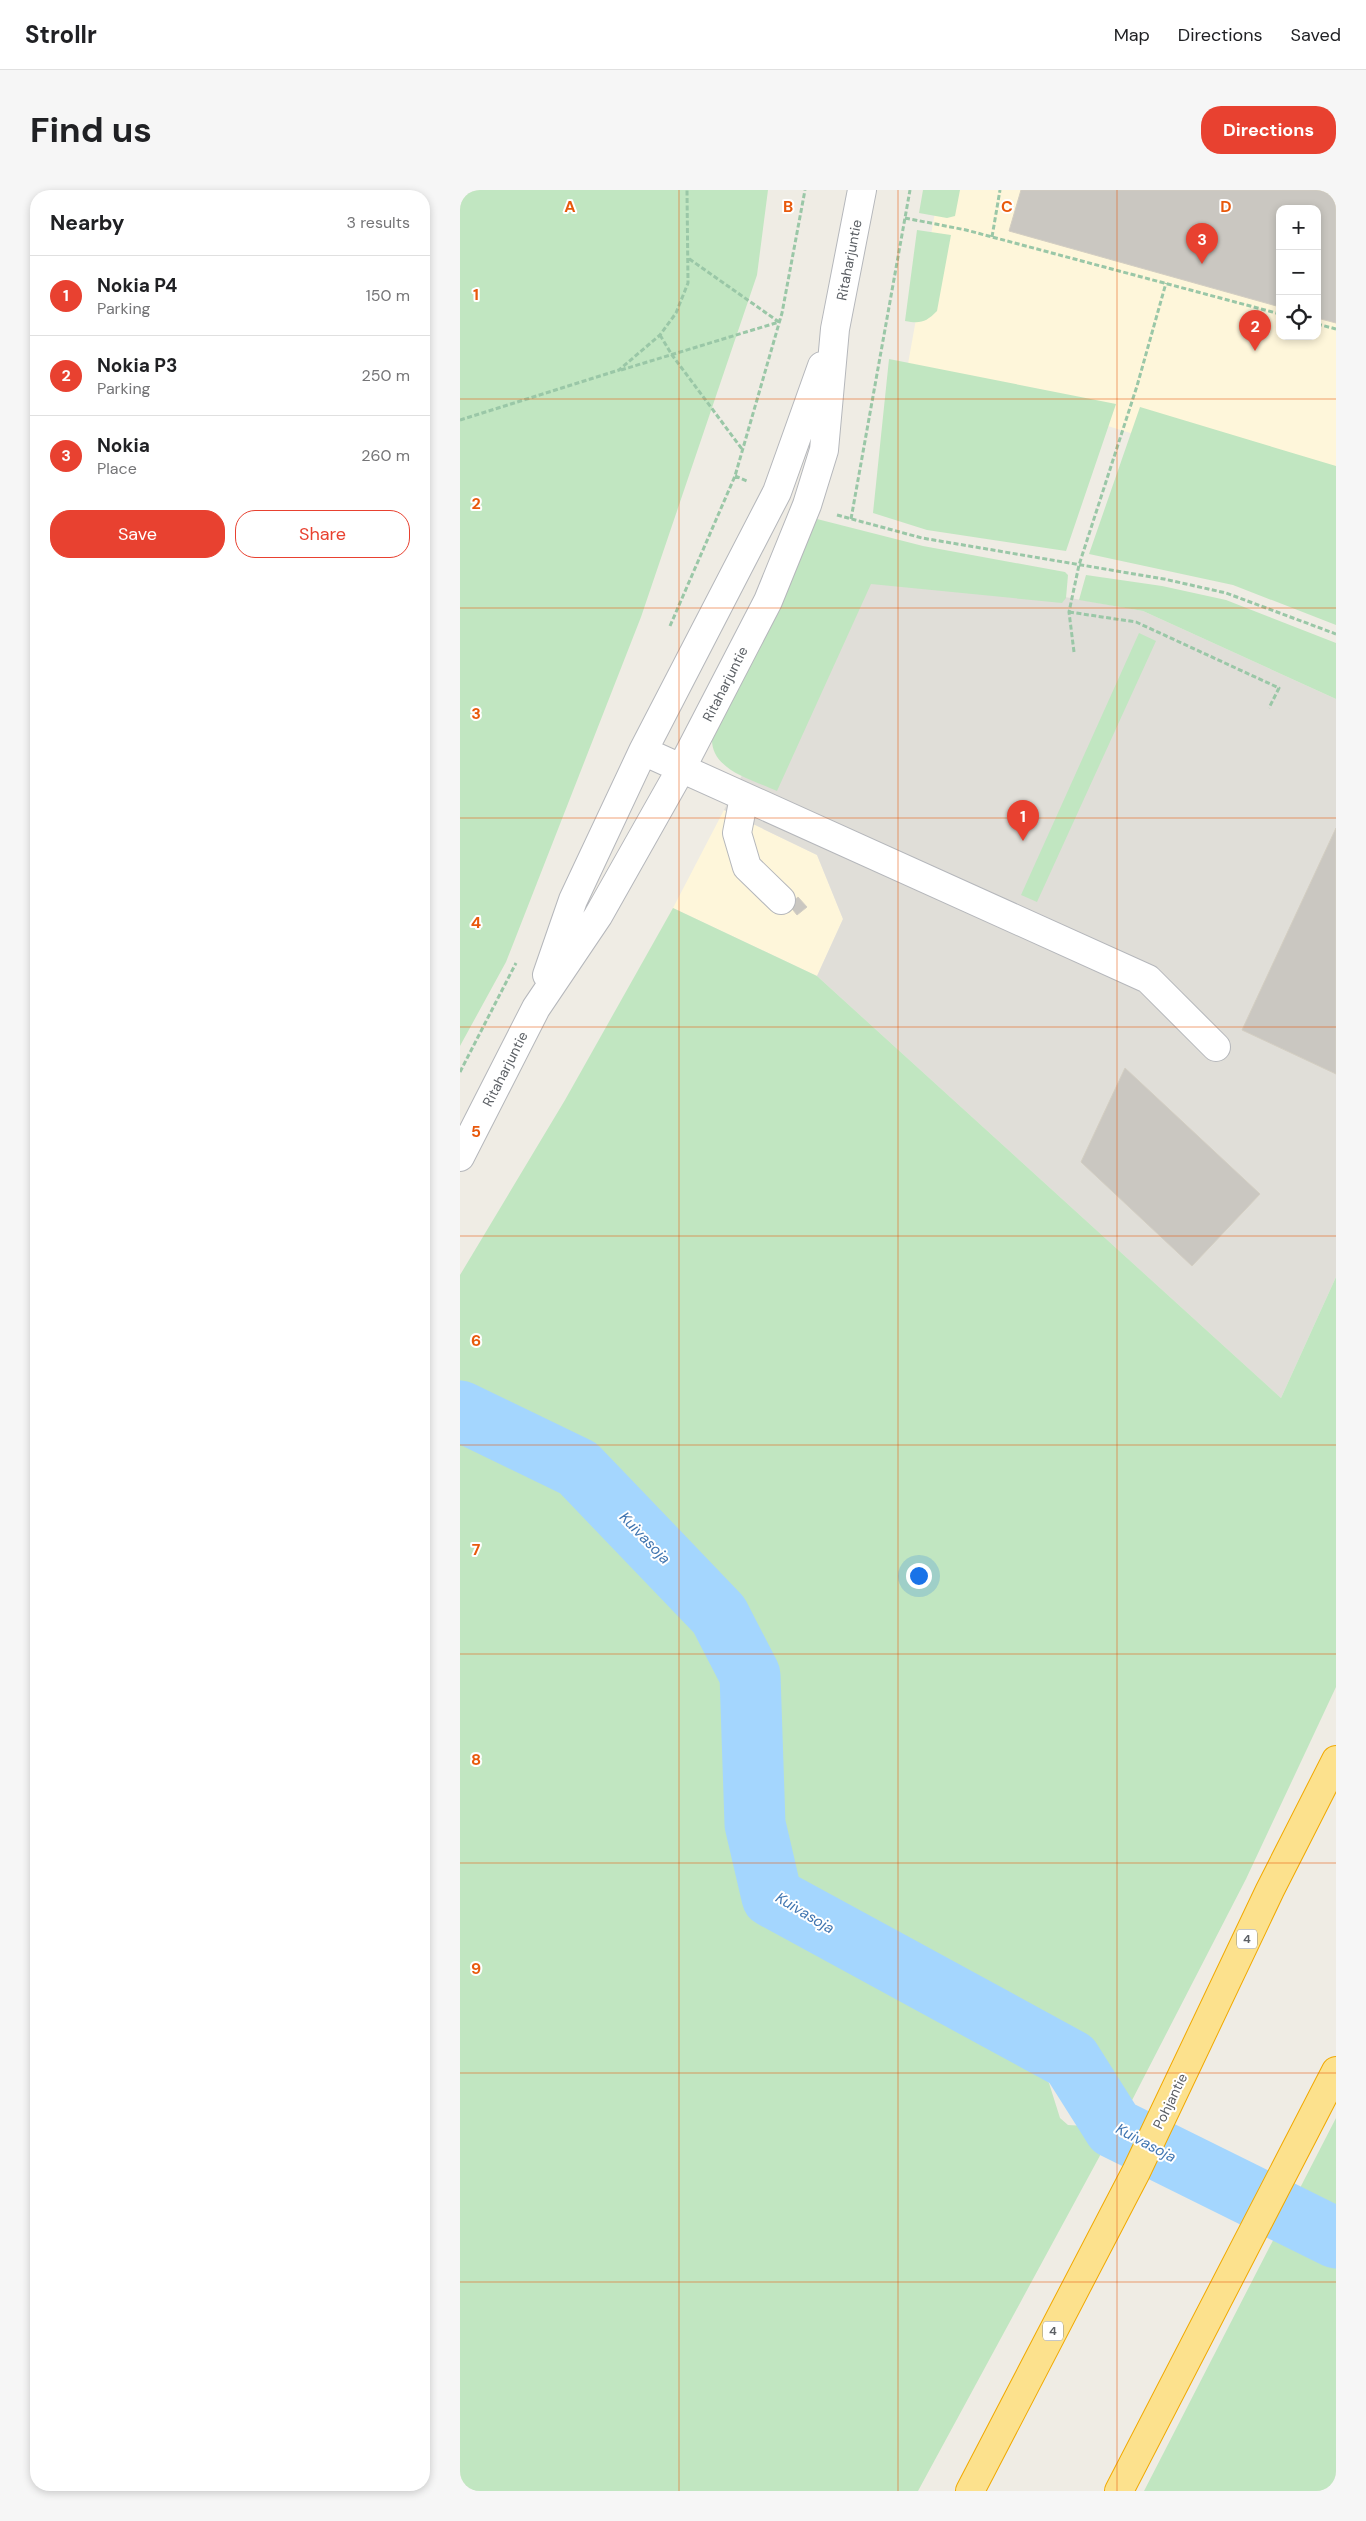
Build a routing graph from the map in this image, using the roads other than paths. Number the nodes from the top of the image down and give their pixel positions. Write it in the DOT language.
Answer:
graph roads {
  1 [pos="862,190"];
  2 [pos="835,329"];
  3 [pos="643,751"];
  4 [pos="681,768"];
  5 [pos="744,797"];
  6 [pos="781,900"];
  7 [pos="536,1008"];
  8 [pos="1216,1048"];
  9 [pos="460,1157"];
  10 [pos="1336,1760"];
  11 [pos="1336,2071"];
  12 [pos="970,2491"];
  13 [pos="1119,2491"];
  1 -- 2 [label="street, Ritaharjuntie"];
  2 -- 3 [label="street, Ritaharjuntie"];
  2 -- 4 [label="street, Ritaharjuntie"];
  3 -- 4 [label="street"];
  3 -- 7 [label="street, Ritaharjuntie"];
  4 -- 5 [label="street"];
  4 -- 7 [label="street, Ritaharjuntie"];
  5 -- 6 [label="street"];
  5 -- 8 [label="street"];
  7 -- 9 [label="street, Ritaharjuntie"];
  10 -- 12 [label="highway, Pohjantie / 4"];
  11 -- 13 [label="highway"];
}
